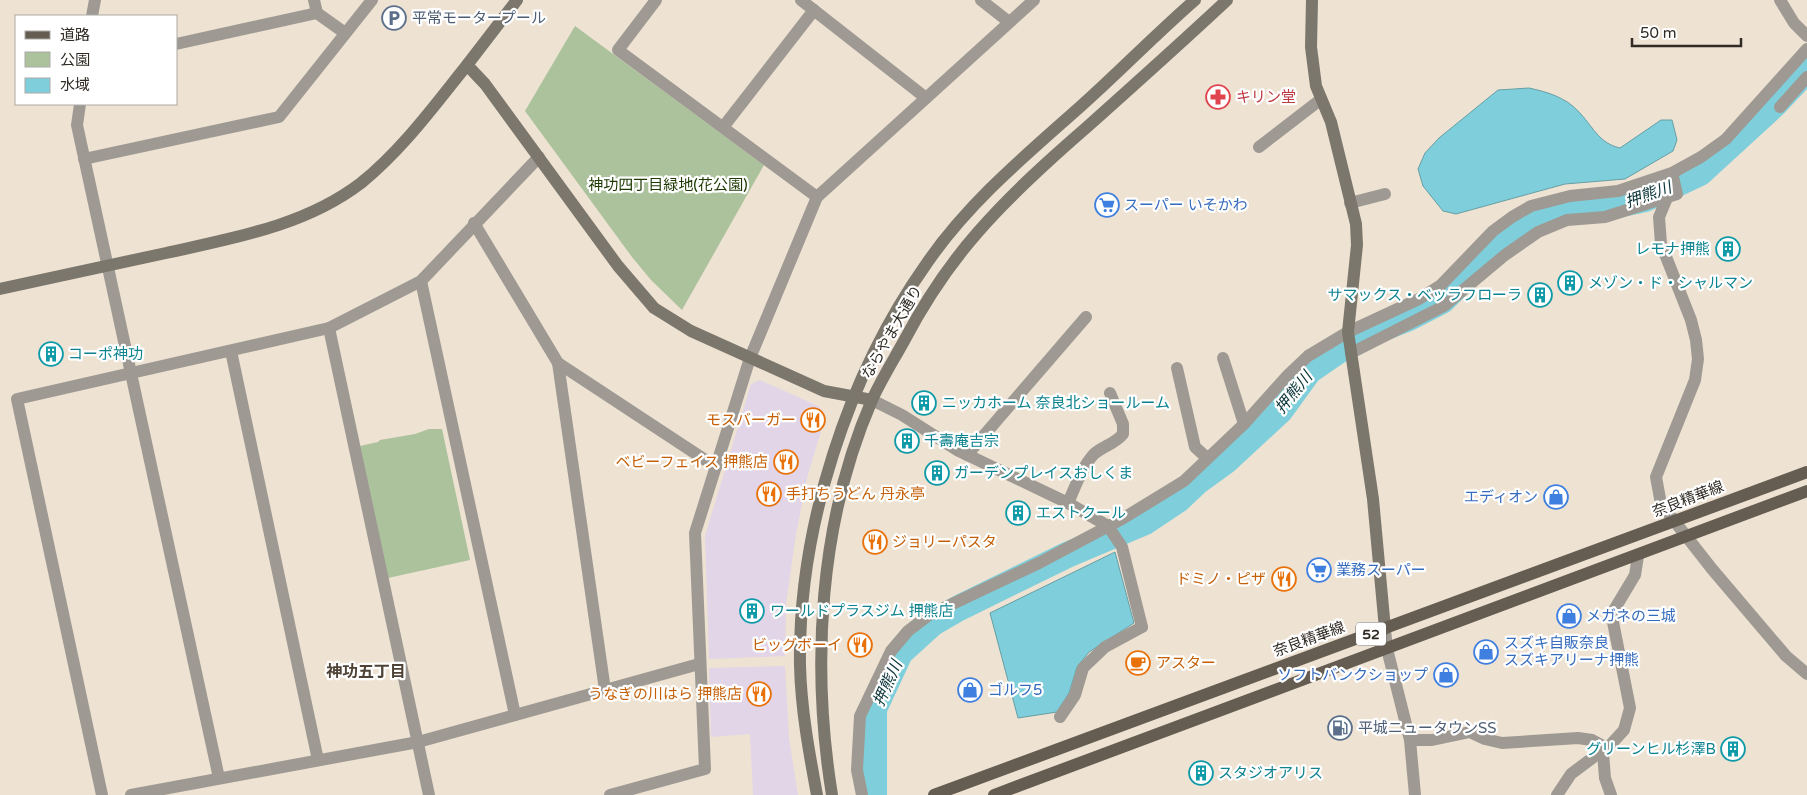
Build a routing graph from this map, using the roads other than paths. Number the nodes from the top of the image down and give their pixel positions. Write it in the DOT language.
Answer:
graph roads {
  1 [pos="95,0"];
  2 [pos="372,0"];
  3 [pos="517,0"];
  4 [pos="656,0"];
  5 [pos="801,0"];
  6 [pos="981,0"];
  7 [pos="1034,0"];
  8 [pos="1194,0"];
  9 [pos="1227,0"];
  10 [pos="1312,0"];
  11 [pos="1780,0"];
  12 [pos="315,6"];
  13 [pos="814,10"];
  14 [pos="92,15"];
  15 [pos="1010,22"];
  16 [pos="345,34"];
  17 [pos="1807,36"];
  18 [pos="178,43"];
  19 [pos="1807,49"];
  20 [pos="467,65"];
  21 [pos="1807,76"];
  22 [pos="926,98"];
  23 [pos="1320,100"];
  24 [pos="80,105"];
  25 [pos="1780,107"];
  26 [pos="724,126"];
  27 [pos="1258,147"];
  28 [pos="539,157"];
  29 [pos="84,159"];
  30 [pos="1672,173"];
  31 [pos="1385,194"];
  32 [pos="817,197"];
  33 [pos="1666,198"];
  34 [pos="1350,202"];
  35 [pos="474,223"];
  36 [pos="108,266"];
  37 [pos="421,281"];
  38 [pos="0,289"];
  39 [pos="1086,317"];
  40 [pos="329,328"];
  41 [pos="1348,332"];
  42 [pos="231,351"];
  43 [pos="1351,353"];
  44 [pos="750,358"];
  45 [pos="1223,358"];
  46 [pos="558,364"];
  47 [pos="1177,368"];
  48 [pos="131,373"];
  49 [pos="1110,394"];
  50 [pos="852,398"];
  51 [pos="872,400"];
  52 [pos="1244,424"];
  53 [pos="967,455"];
  54 [pos="1207,458"];
  55 [pos="716,467"];
  56 [pos="1807,472"];
  57 [pos="1807,492"];
  58 [pos="1068,503"];
  59 [pos="1676,521"];
  60 [pos="1108,526"];
  61 [pos="1689,537"];
  62 [pos="1638,556"];
  63 [pos="1385,629"];
  64 [pos="1387,649"];
  65 [pos="699,664"];
  66 [pos="1807,674"];
  67 [pos="605,690"];
  68 [pos="515,715"];
  69 [pos="1060,717"];
  70 [pos="1410,740"];
  71 [pos="418,742"];
  72 [pos="1605,751"];
  73 [pos="318,760"];
  74 [pos="219,778"];
  75 [pos="102,795"];
  76 [pos="131,795"];
  77 [pos="429,795"];
  78 [pos="610,795"];
  79 [pos="817,795"];
  80 [pos="832,795"];
  81 [pos="862,795"];
  82 [pos="934,795"];
  83 [pos="994,795"];
  84 [pos="1416,795"];
  85 [pos="1557,795"];
  86 [pos="1611,795"];
  1 -- 14 [label="street"];
  2 -- 16 [label="street"];
  3 -- 20 [label="street"];
  4 -- 26 [label="street"];
  5 -- 13 [label="street"];
  6 -- 15 [label="street"];
  7 -- 15 [label="street"];
  8 -- 50 [label="street, ならやま大通り"];
  9 -- 51 [label="street, ならやま大通り"];
  10 -- 23 [label="street"];
  11 -- 17 [label="street"];
  12 -- 16 [label="street"];
  12 -- 18 [label="street"];
  13 -- 22 [label="street"];
  13 -- 26 [label="street"];
  15 -- 22 [label="street"];
  16 -- 29 [label="street"];
  19 -- 30 [label="street"];
  20 -- 28 [label="street"];
  20 -- 36 [label="street"];
  21 -- 25 [label="street"];
  22 -- 32 [label="street"];
  23 -- 27 [label="street"];
  23 -- 34 [label="street"];
  24 -- 29 [label="street"];
  26 -- 32 [label="street"];
  28 -- 35 [label="street"];
  28 -- 44 [label="street"];
  29 -- 36 [label="street"];
  30 -- 33 [label="street"];
  30 -- 41 [label="street"];
  31 -- 34 [label="street"];
  32 -- 44 [label="street"];
  33 -- 43 [label="street"];
  33 -- 59 [label="street"];
  34 -- 41 [label="street"];
  35 -- 37 [label="street"];
  35 -- 46 [label="street"];
  36 -- 38 [label="street"];
  36 -- 48 [label="street"];
  37 -- 40 [label="street"];
  37 -- 68 [label="street"];
  39 -- 53 [label="street"];
  40 -- 42 [label="street"];
  40 -- 71 [label="street"];
  41 -- 43 [label="street"];
  41 -- 52 [label="street"];
  42 -- 48 [label="street"];
  42 -- 73 [label="street"];
  43 -- 63 [label="street"];
  44 -- 50 [label="street"];
  44 -- 55 [label="street"];
  45 -- 52 [label="street"];
  46 -- 55 [label="street"];
  46 -- 67 [label="street"];
  47 -- 54 [label="street"];
  48 -- 74 [label="street"];
  48 -- 75 [label="street"];
  49 -- 58 [label="street"];
  50 -- 51 [label="street"];
  50 -- 79 [label="street, ならやま大通り"];
  51 -- 53 [label="street"];
  51 -- 80 [label="street, ならやま大通り"];
  52 -- 54 [label="street"];
  53 -- 58 [label="street"];
  54 -- 60 [label="street"];
  55 -- 65 [label="street"];
  56 -- 59 [label="main road, 奈良精華線 / 52"];
  57 -- 61 [label="main road, 52"];
  58 -- 60 [label="street"];
  59 -- 61 [label="street"];
  59 -- 63 [label="main road, 奈良精華線 / 52"];
  60 -- 69 [label="street"];
  60 -- 81 [label="street"];
  61 -- 62 [label="main road, 52"];
  61 -- 66 [label="street"];
  62 -- 64 [label="main road, 52"];
  62 -- 72 [label="street"];
  63 -- 64 [label="street"];
  63 -- 82 [label="main road, 奈良精華線 / 52"];
  64 -- 70 [label="street"];
  64 -- 83 [label="main road, 52"];
  65 -- 67 [label="street"];
  65 -- 78 [label="street"];
  67 -- 68 [label="street"];
  68 -- 71 [label="street"];
  70 -- 72 [label="street"];
  70 -- 84 [label="street"];
  71 -- 73 [label="street"];
  71 -- 77 [label="street"];
  72 -- 85 [label="street"];
  72 -- 86 [label="street"];
  73 -- 74 [label="street"];
  74 -- 76 [label="street"];
}
